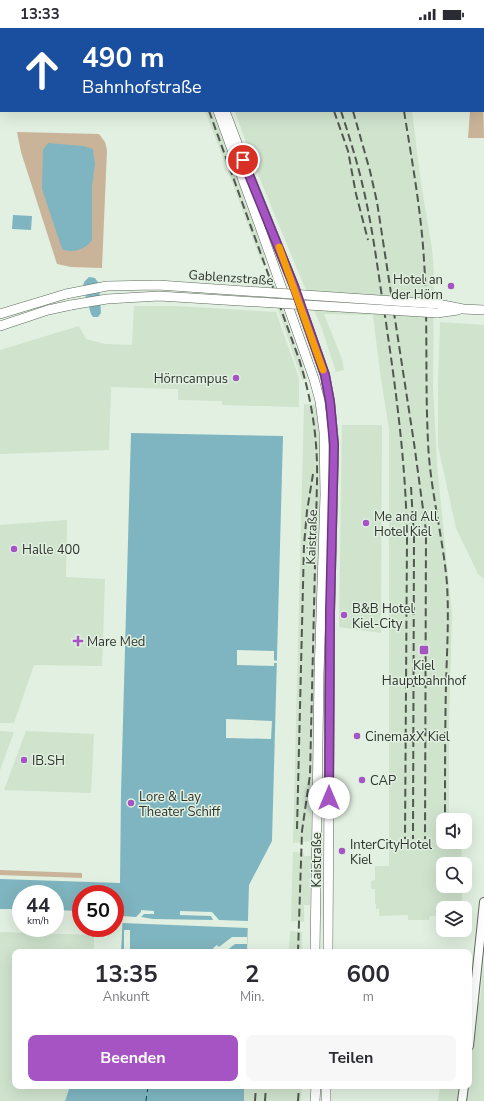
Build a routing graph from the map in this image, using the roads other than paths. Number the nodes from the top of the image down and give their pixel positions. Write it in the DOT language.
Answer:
graph roads {
  1 [pos="218,112"];
  2 [pos="225,112"];
  3 [pos="463,309"];
  4 [pos="484,310"];
  5 [pos="0,314"];
  6 [pos="0,326"];
  7 [pos="484,902"];
  8 [pos="315,949"];
  9 [pos="328,949"];
  10 [pos="472,1017"];
  11 [pos="316,1089"];
  12 [pos="326,1089"];
  13 [pos="464,1089"];
  14 [pos="316,1101"];
  15 [pos="326,1101"];
  16 [pos="462,1101"];
  1 -- 8 [label="main road, Kaistraße"];
  2 -- 9 [label="main road, Kaistraße"];
  3 -- 4 [label="main road, Gablenzstraße"];
  3 -- 5 [label="main road, Gablenzstraße, bridge"];
  3 -- 6 [label="main road, Gablenzstraße, bridge"];
  7 -- 10 [label="street"];
  11 -- 14 [label="main road"];
  12 -- 15 [label="main road"];
  13 -- 16 [label="street"];
}
